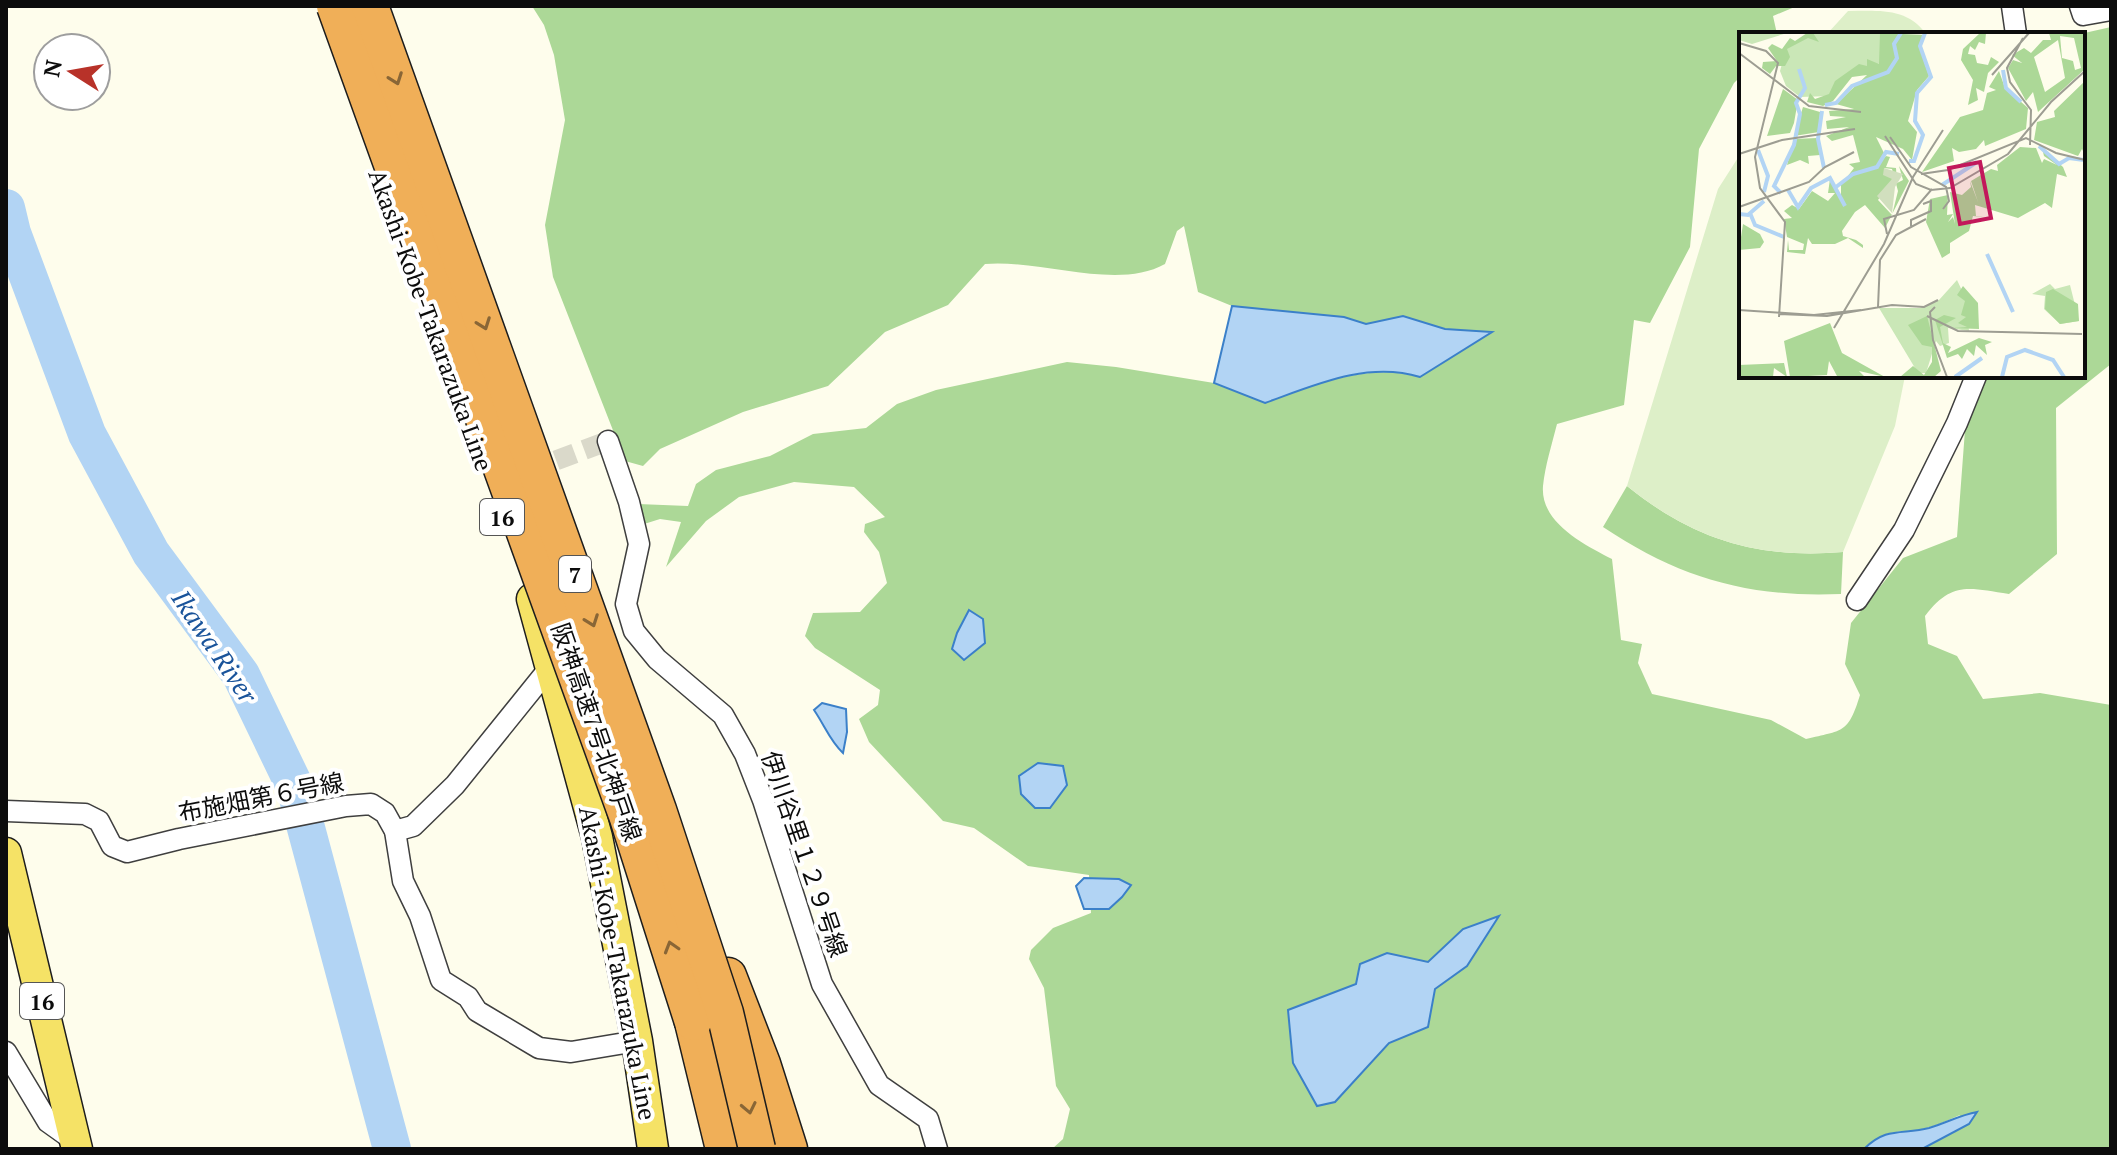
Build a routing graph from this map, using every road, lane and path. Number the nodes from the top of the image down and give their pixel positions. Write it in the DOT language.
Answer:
graph roads {
  1 [pos="319,6"];
  2 [pos="335,6"];
  3 [pos="370,6"];
  4 [pos="2012,6"];
  5 [pos="2080,6"];
  6 [pos="2111,10"];
  7 [pos="2016,32"];
  8 [pos="1975,378"];
  9 [pos="608,441"];
  10 [pos="1857,600"];
  11 [pos="551,666"];
  12 [pos="626,718"];
  13 [pos="6,811"];
  14 [pos="395,831"];
  15 [pos="6,853"];
  16 [pos="693,1022"];
  17 [pos="637,1041"];
  18 [pos="6,1052"];
  19 [pos="76,1146"];
  20 [pos="653,1149"];
  21 [pos="710,1149"];
  22 [pos="724,1149"];
  23 [pos="757,1149"];
  24 [pos="789,1149"];
  25 [pos="937,1149"];
  1 -- 11 [label="main road, Akashi-Kobe-Takarazuka Line / 16"];
  16 -- 2 [label="highway, 阪神高速7号北神戸線 / 7, one-way, bridge"];
  3 -- 12 [label="highway, 阪神高速7号北神戸線 / 7, one-way, bridge"];
  4 -- 7 [label="street"];
  5 -- 6 [label="street"];
  8 -- 10 [label="street"];
  9 -- 25 [label="street, 伊川谷里１２９号線"];
  11 -- 14 [label="street"];
  11 -- 17 [label="main road, Akashi-Kobe-Takarazuka Line / 16"];
  12 -- 23 [label="highway, 阪神高速7号北神戸線 / 7, one-way, bridge"];
  12 -- 24 [label="highway, bridge"];
  13 -- 14 [label="street, 布施畑第６号線"];
  14 -- 17 [label="street"];
  15 -- 19 [label="main road, 16"];
  16 -- 21 [label="highway"];
  16 -- 22 [label="highway, 阪神高速7号北神戸線 / 7"];
  17 -- 20 [label="main road, Akashi-Kobe-Takarazuka Line / 16"];
  18 -- 19 [label="street"];
}
